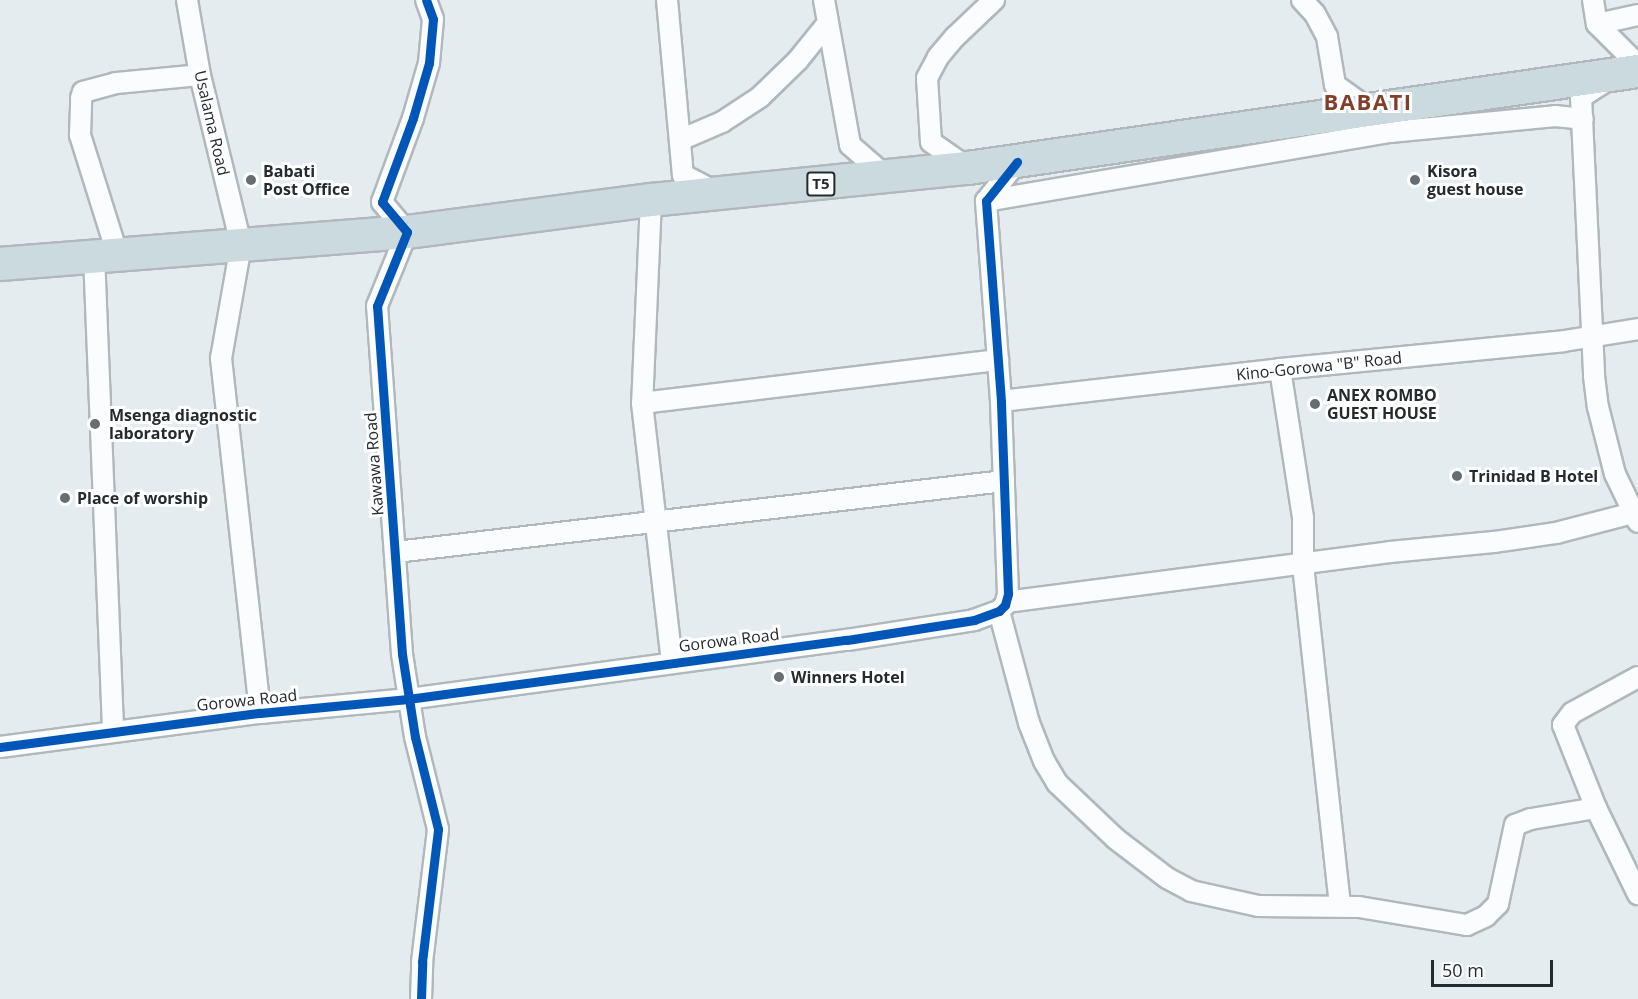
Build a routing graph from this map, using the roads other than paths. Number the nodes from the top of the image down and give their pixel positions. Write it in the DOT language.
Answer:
graph roads {
  1 [pos="187,0"];
  2 [pos="426,0"];
  3 [pos="667,0"];
  4 [pos="824,0"];
  5 [pos="994,0"];
  6 [pos="1302,0"];
  7 [pos="1593,0"];
  8 [pos="1638,15"];
  9 [pos="827,24"];
  10 [pos="1597,24"];
  11 [pos="1630,70"];
  12 [pos="200,75"];
  13 [pos="1583,119"];
  14 [pos="1380,121"];
  15 [pos="680,140"];
  16 [pos="1017,162"];
  17 [pos="968,168"];
  18 [pos="888,177"];
  19 [pos="720,194"];
  20 [pos="651,200"];
  21 [pos="986,201"];
  22 [pos="407,232"];
  23 [pos="242,245"];
  24 [pos="106,254"];
  25 [pos="6,260"];
  26 [pos="1638,329"];
  27 [pos="1592,337"];
  28 [pos="998,360"];
  29 [pos="1280,369"];
  30 [pos="1001,401"];
  31 [pos="642,404"];
  32 [pos="1004,480"];
  33 [pos="1636,518"];
  34 [pos="655,520"];
  35 [pos="396,552"];
  36 [pos="1303,565"];
  37 [pos="1003,607"];
  38 [pos="672,662"];
  39 [pos="1638,677"];
  40 [pos="408,699"];
  41 [pos="260,713"];
  42 [pos="113,731"];
  43 [pos="0,747"];
  44 [pos="1596,808"];
  45 [pos="1638,894"];
  46 [pos="1340,906"];
  47 [pos="421,999"];
  1 -- 12 [label="street, Usalama Road"];
  2 -- 22 [label="street"];
  3 -- 15 [label="street"];
  4 -- 9 [label="street"];
  5 -- 17 [label="street"];
  6 -- 14 [label="street"];
  7 -- 10 [label="street"];
  8 -- 10 [label="street"];
  9 -- 15 [label="street"];
  9 -- 18 [label="street"];
  10 -- 11 [label="street"];
  11 -- 13 [label="street"];
  11 -- 14 [label="highway, T5"];
  12 -- 23 [label="street, Usalama Road"];
  12 -- 24 [label="street"];
  13 -- 14 [label="street"];
  13 -- 27 [label="street"];
  14 -- 16 [label="highway, T5"];
  14 -- 21 [label="street"];
  15 -- 19 [label="street"];
  16 -- 17 [label="highway, T5"];
  16 -- 21 [label="street"];
  17 -- 18 [label="highway, T5"];
  18 -- 19 [label="highway, T5"];
  19 -- 20 [label="highway, T5"];
  20 -- 22 [label="highway, T5"];
  20 -- 31 [label="street"];
  21 -- 28 [label="street"];
  22 -- 23 [label="highway, T5"];
  22 -- 35 [label="street, Kawawa Road"];
  23 -- 24 [label="highway, T5"];
  23 -- 41 [label="street"];
  24 -- 25 [label="highway, T5"];
  24 -- 42 [label="street"];
  26 -- 27 [label="street, Kino-Gorowa \"B\" Road"];
  27 -- 29 [label="street, Kino-Gorowa \"B\" Road"];
  27 -- 33 [label="street"];
  28 -- 30 [label="street"];
  28 -- 31 [label="street"];
  29 -- 30 [label="street, Kino-Gorowa \"B\" Road"];
  29 -- 36 [label="street"];
  30 -- 32 [label="street"];
  31 -- 34 [label="street"];
  32 -- 34 [label="street"];
  32 -- 37 [label="street"];
  33 -- 36 [label="street, Gorowa Road"];
  34 -- 35 [label="street"];
  34 -- 38 [label="street"];
  35 -- 40 [label="street, Kawawa Road"];
  36 -- 37 [label="street, Gorowa Road"];
  36 -- 46 [label="street"];
  37 -- 38 [label="street, Gorowa Road"];
  37 -- 46 [label="street"];
  38 -- 40 [label="street, Gorowa Road"];
  39 -- 44 [label="street"];
  40 -- 41 [label="street, Gorowa Road"];
  40 -- 47 [label="street, Kawawa Road"];
  41 -- 42 [label="street, Gorowa Road"];
  42 -- 43 [label="street, Gorowa Road"];
  44 -- 45 [label="street"];
  44 -- 46 [label="street"];
}
